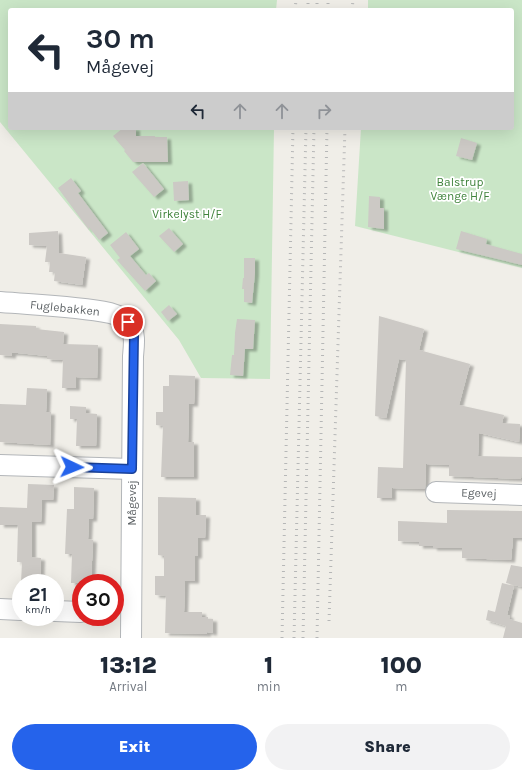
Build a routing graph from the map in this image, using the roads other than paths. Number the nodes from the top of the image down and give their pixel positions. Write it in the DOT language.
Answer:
graph roads {
  1 [pos="0,302"];
  2 [pos="128,322"];
  3 [pos="0,465"];
  4 [pos="132,469"];
  5 [pos="436,492"];
  6 [pos="522,495"];
  7 [pos="124,598"];
  8 [pos="0,609"];
  9 [pos="12,610"];
  10 [pos="124,617"];
  11 [pos="130,638"];
  1 -- 2 [label="street, Fuglebakken"];
  2 -- 4 [label="street, Mågevej"];
  3 -- 4 [label="street"];
  4 -- 7 [label="street, Mågevej"];
  5 -- 6 [label="street, Egevej"];
  8 -- 9 [label="street"];
  10 -- 11 [label="street, Mågevej"];
}
